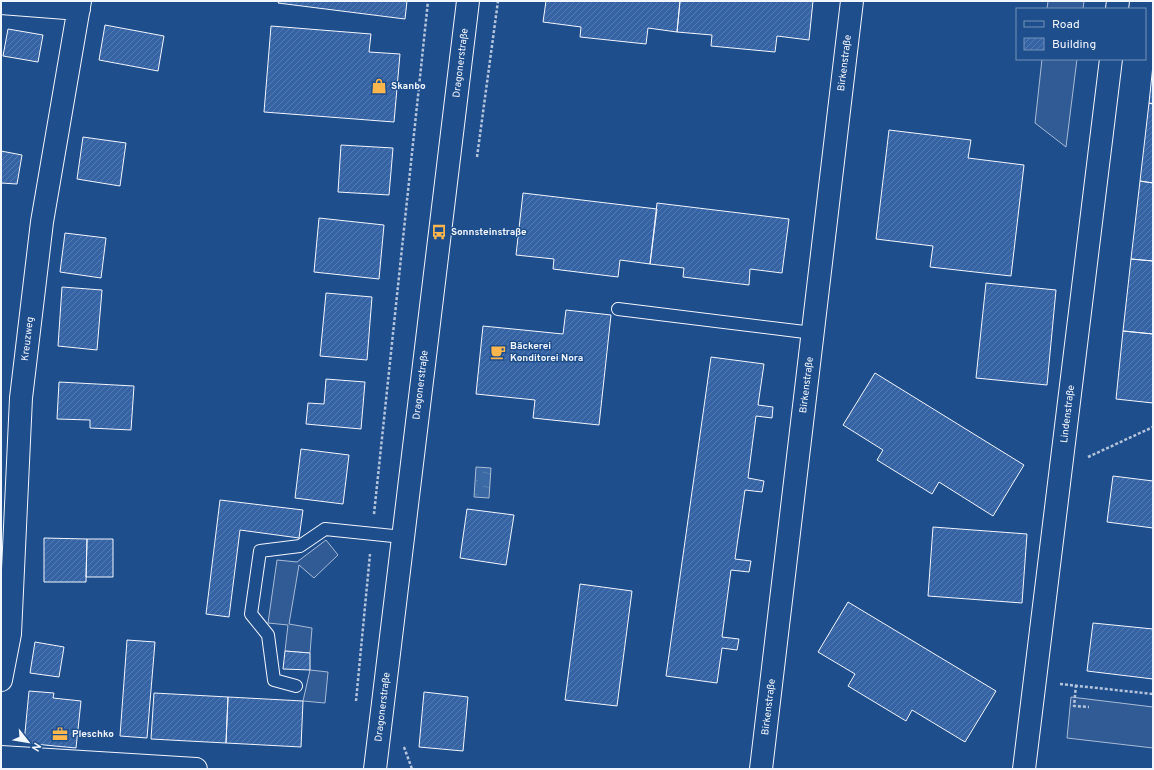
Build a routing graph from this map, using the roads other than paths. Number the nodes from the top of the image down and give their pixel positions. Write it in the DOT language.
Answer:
graph roads {
  1 [pos="468,1"];
  2 [pos="852,1"];
  3 [pos="1,3"];
  4 [pos="80,5"];
  5 [pos="1111,60"];
  6 [pos="618,309"];
  7 [pos="813,333"];
  8 [pos="403,537"];
  9 [pos="1,680"];
  10 [pos="296,686"];
  11 [pos="1,757"];
  12 [pos="196,769"];
  13 [pos="375,769"];
  14 [pos="761,769"];
  15 [pos="1024,769"];
  1 -- 8 [label="street, Dragonerstraße"];
  2 -- 7 [label="street, Birkenstraße"];
  3 -- 4 [label="street"];
  4 -- 9 [label="street, Kreuzweg"];
  5 -- 15 [label="street, Lindenstraße"];
  6 -- 7 [label="lane"];
  7 -- 14 [label="street, Birkenstraße"];
  8 -- 10 [label="lane"];
  8 -- 13 [label="street, Dragonerstraße"];
  11 -- 12 [label="street"];
}
